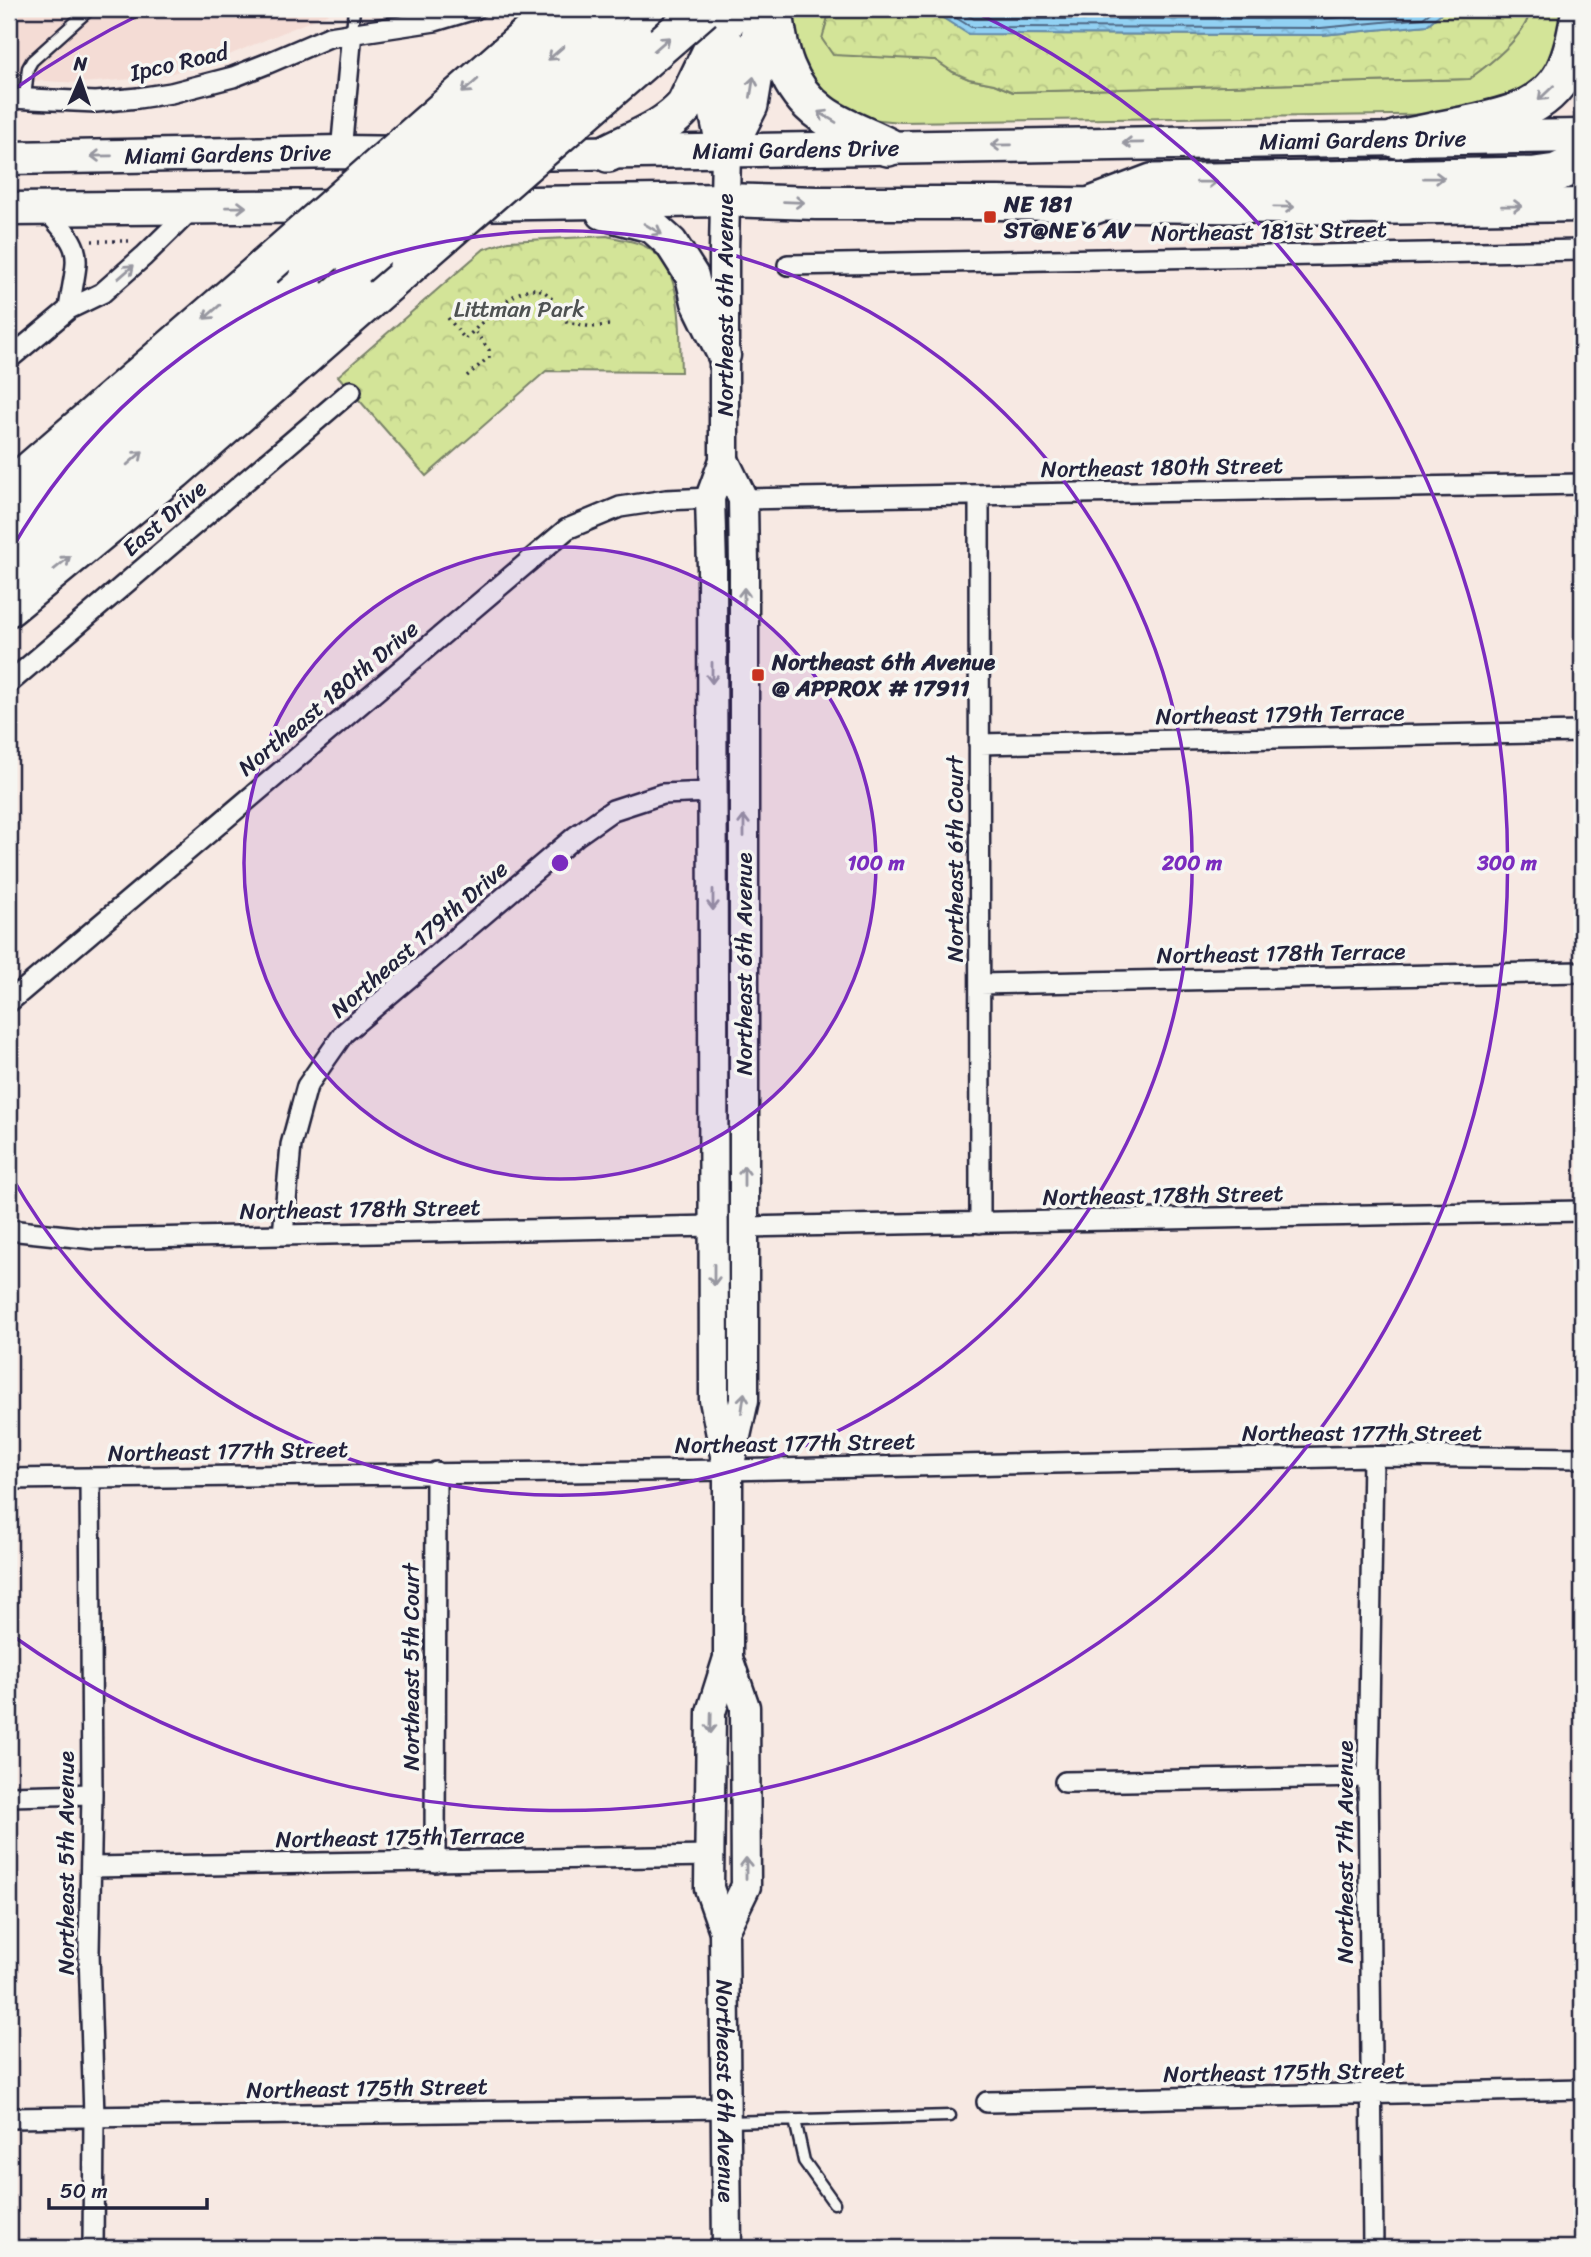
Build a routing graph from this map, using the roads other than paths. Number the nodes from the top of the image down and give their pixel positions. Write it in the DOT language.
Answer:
graph roads {
  1 [pos="90,9"];
  2 [pos="354,9"];
  3 [pos="475,9"];
  4 [pos="558,9"];
  5 [pos="608,9"];
  6 [pos="665,9"];
  7 [pos="768,9"];
  8 [pos="774,9"];
  9 [pos="1581,9"];
  10 [pos="720,11"];
  11 [pos="352,32"];
  12 [pos="17,99"];
  13 [pos="1582,136"];
  14 [pos="1398,139"];
  15 [pos="888,147"];
  16 [pos="726,150"];
  17 [pos="341,152"];
  18 [pos="608,153"];
  19 [pos="9,158"];
  20 [pos="1582,161"];
  21 [pos="726,200"];
  22 [pos="564,203"];
  23 [pos="1094,205"];
  24 [pos="1582,205"];
  25 [pos="193,208"];
  26 [pos="9,209"];
  27 [pos="45,209"];
  28 [pos="1582,250"];
  29 [pos="789,265"];
  30 [pos="380,267"];
  31 [pos="69,309"];
  32 [pos="13,347"];
  33 [pos="724,355"];
  34 [pos="351,391"];
  35 [pos="110,441"];
  36 [pos="724,460"];
  37 [pos="1582,485"];
  38 [pos="9,489"];
  39 [pos="979,495"];
  40 [pos="710,498"];
  41 [pos="743,499"];
  42 [pos="9,519"];
  43 [pos="9,536"];
  44 [pos="9,567"];
  45 [pos="9,607"];
  46 [pos="9,683"];
  47 [pos="1582,732"];
  48 [pos="979,744"];
  49 [pos="712,792"];
  50 [pos="1582,972"];
  51 [pos="980,984"];
  52 [pos="9,1002"];
  53 [pos="1582,1211"];
  54 [pos="980,1223"];
  55 [pos="713,1226"];
  56 [pos="744,1227"];
  57 [pos="9,1230"];
  58 [pos="283,1235"];
  59 [pos="1373,1456"];
  60 [pos="1582,1458"];
  61 [pos="728,1469"];
  62 [pos="436,1472"];
  63 [pos="90,1478"];
  64 [pos="9,1479"];
  65 [pos="728,1658"];
  66 [pos="1367,1777"];
  67 [pos="1065,1782"];
  68 [pos="92,1794"];
  69 [pos="9,1796"];
  70 [pos="709,1856"];
  71 [pos="435,1861"];
  72 [pos="92,1867"];
  73 [pos="724,1931"];
  74 [pos="1582,2089"];
  75 [pos="1372,2095"];
  76 [pos="987,2102"];
  77 [pos="726,2115"];
  78 [pos="950,2116"];
  79 [pos="94,2117"];
  80 [pos="9,2118"];
  81 [pos="795,2120"];
  82 [pos="834,2203"];
  83 [pos="93,2248"];
  84 [pos="727,2248"];
  85 [pos="1373,2248"];
  1 -- 12 [label="lane"];
  2 -- 11 [label="lane"];
  3 -- 11 [label="street"];
  4 -- 38 [label="highway, one-way, bridge"];
  5 -- 35 [label="highway, one-way, bridge"];
  6 -- 30 [label="highway, bridge"];
  16 -- 7 [label="highway, one-way"];
  15 -- 8 [label="highway, one-way"];
  9 -- 14 [label="highway, one-way"];
  10 -- 16 [label="highway"];
  10 -- 18 [label="highway"];
  30 -- 10 [label="highway, one-way, bridge"];
  11 -- 12 [label="street, Ipco Road"];
  11 -- 17 [label="street"];
  13 -- 14 [label="main road, Miami Gardens Drive"];
  14 -- 15 [label="main road, Miami Gardens Drive, one-way"];
  15 -- 16 [label="main road, Miami Gardens Drive"];
  16 -- 18 [label="main road, Miami Gardens Drive"];
  16 -- 21 [label="main road, Northeast 6th Avenue"];
  17 -- 18 [label="main road, Miami Gardens Drive"];
  17 -- 19 [label="main road, Miami Gardens Drive, one-way"];
  23 -- 20 [label="highway, one-way"];
  21 -- 22 [label="main road"];
  21 -- 23 [label="main road, one-way"];
  21 -- 33 [label="main road, Northeast 6th Avenue"];
  25 -- 22 [label="main road, one-way"];
  22 -- 33 [label="main road, one-way"];
  23 -- 24 [label="main road, one-way"];
  25 -- 27 [label="main road"];
  31 -- 25 [label="street, one-way"];
  26 -- 27 [label="main road"];
  27 -- 31 [label="street"];
  28 -- 29 [label="street, Northeast 181st Street"];
  44 -- 30 [label="highway, one-way"];
  45 -- 30 [label="highway, one-way"];
  31 -- 32 [label="street"];
  33 -- 36 [label="main road, Northeast 6th Avenue"];
  34 -- 46 [label="street, East Drive"];
  35 -- 42 [label="highway"];
  35 -- 43 [label="highway"];
  36 -- 40 [label="main road, Northeast 6th Avenue"];
  36 -- 41 [label="main road, Northeast 6th Avenue"];
  37 -- 39 [label="street, Northeast 180th Street"];
  39 -- 41 [label="street, Northeast 180th Street"];
  39 -- 48 [label="street, Northeast 6th Court"];
  40 -- 49 [label="main road, Northeast 6th Avenue, one-way"];
  40 -- 52 [label="street, Northeast 180th Drive"];
  56 -- 41 [label="main road, Northeast 6th Avenue, one-way"];
  47 -- 48 [label="street, Northeast 179th Terrace"];
  48 -- 51 [label="street, Northeast 6th Court"];
  49 -- 55 [label="main road, Northeast 6th Avenue, one-way"];
  49 -- 58 [label="street, Northeast 179th Drive"];
  50 -- 51 [label="street, Northeast 178th Terrace"];
  51 -- 54 [label="street, Northeast 6th Court"];
  53 -- 54 [label="street, Northeast 178th Street"];
  54 -- 56 [label="street, Northeast 178th Street"];
  55 -- 58 [label="street, Northeast 178th Street"];
  55 -- 61 [label="main road, Northeast 6th Avenue, one-way"];
  61 -- 56 [label="main road, Northeast 6th Avenue, one-way"];
  57 -- 58 [label="street, Northeast 178th Street"];
  59 -- 60 [label="street, Northeast 177th Street"];
  59 -- 61 [label="street, Northeast 177th Street"];
  59 -- 66 [label="street, Northeast 7th Avenue"];
  61 -- 62 [label="street, Northeast 177th Street"];
  61 -- 65 [label="main road, Northeast 6th Avenue"];
  62 -- 63 [label="street, Northeast 177th Street"];
  62 -- 71 [label="street, Northeast 5th Court"];
  63 -- 64 [label="street, Northeast 177th Street"];
  63 -- 68 [label="street, Northeast 5th Avenue"];
  65 -- 70 [label="main road, Northeast 6th Avenue, one-way"];
  73 -- 65 [label="main road, Northeast 6th Avenue, one-way"];
  66 -- 67 [label="street"];
  66 -- 75 [label="street, Northeast 7th Avenue"];
  68 -- 69 [label="street"];
  68 -- 72 [label="street, Northeast 5th Avenue"];
  70 -- 71 [label="street, Northeast 175th Terrace"];
  70 -- 73 [label="main road, Northeast 6th Avenue"];
  71 -- 72 [label="street, Northeast 175th Terrace"];
  72 -- 79 [label="street, Northeast 5th Avenue"];
  73 -- 77 [label="main road, Northeast 6th Avenue"];
  74 -- 75 [label="street, Northeast 175th Street"];
  75 -- 76 [label="street, Northeast 175th Street"];
  75 -- 85 [label="street, Northeast 7th Avenue"];
  77 -- 79 [label="street, Northeast 175th Street"];
  77 -- 81 [label="lane"];
  77 -- 84 [label="main road, Northeast 6th Avenue"];
  78 -- 81 [label="lane"];
  79 -- 80 [label="street, Northeast 175th Street"];
  79 -- 83 [label="street, Northeast 5th Avenue"];
  81 -- 82 [label="lane"];
}
